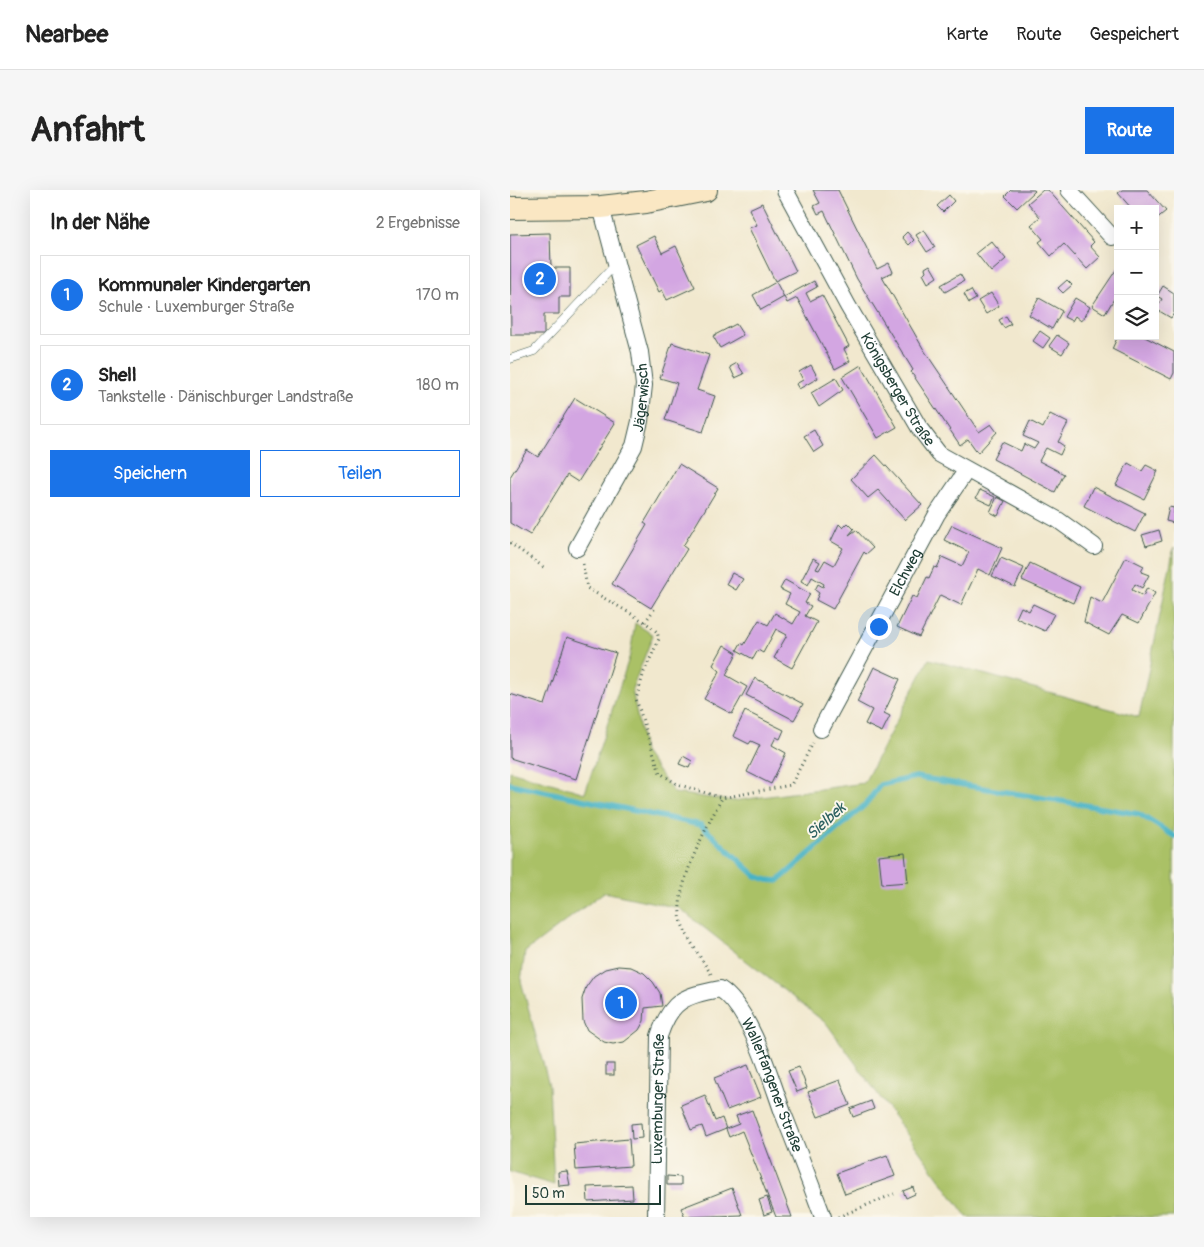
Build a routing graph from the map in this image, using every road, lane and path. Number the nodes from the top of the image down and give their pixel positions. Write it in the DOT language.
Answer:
graph roads {
  1 [pos="706,190"];
  2 [pos="785,190"];
  3 [pos="1069,190"];
  4 [pos="645,196"];
  5 [pos="601,207"];
  6 [pos="510,208"];
  7 [pos="1112,237"];
  8 [pos="616,264"];
  9 [pos="510,359"];
  10 [pos="966,471"];
  11 [pos="510,543"];
  12 [pos="1094,546"];
  13 [pos="578,548"];
  14 [pos="546,569"];
  15 [pos="655,608"];
  16 [pos="646,622"];
  17 [pos="821,729"];
  18 [pos="722,798"];
  19 [pos="720,989"];
  20 [pos="894,1194"];
  21 [pos="656,1217"];
  22 [pos="823,1217"];
  23 [pos="837,1217"];
  1 -- 4 [label="main road"];
  2 -- 10 [label="street, Königsberger Straße"];
  3 -- 7 [label="street"];
  4 -- 5 [label="main road"];
  5 -- 6 [label="main road"];
  5 -- 8 [label="street, Jägerwisch"];
  8 -- 9 [label="lane"];
  8 -- 13 [label="street, Jägerwisch"];
  10 -- 12 [label="street, Königsberger Straße"];
  10 -- 17 [label="street, Elchweg"];
  11 -- 14 [label="path"];
  13 -- 16 [label="path"];
  15 -- 16 [label="path"];
  16 -- 18 [label="path"];
  17 -- 18 [label="path"];
  18 -- 19 [label="path"];
  19 -- 21 [label="street, Luxemburger Straße"];
  19 -- 22 [label="street, Wallerfangener Straße"];
  20 -- 23 [label="path"];
}
